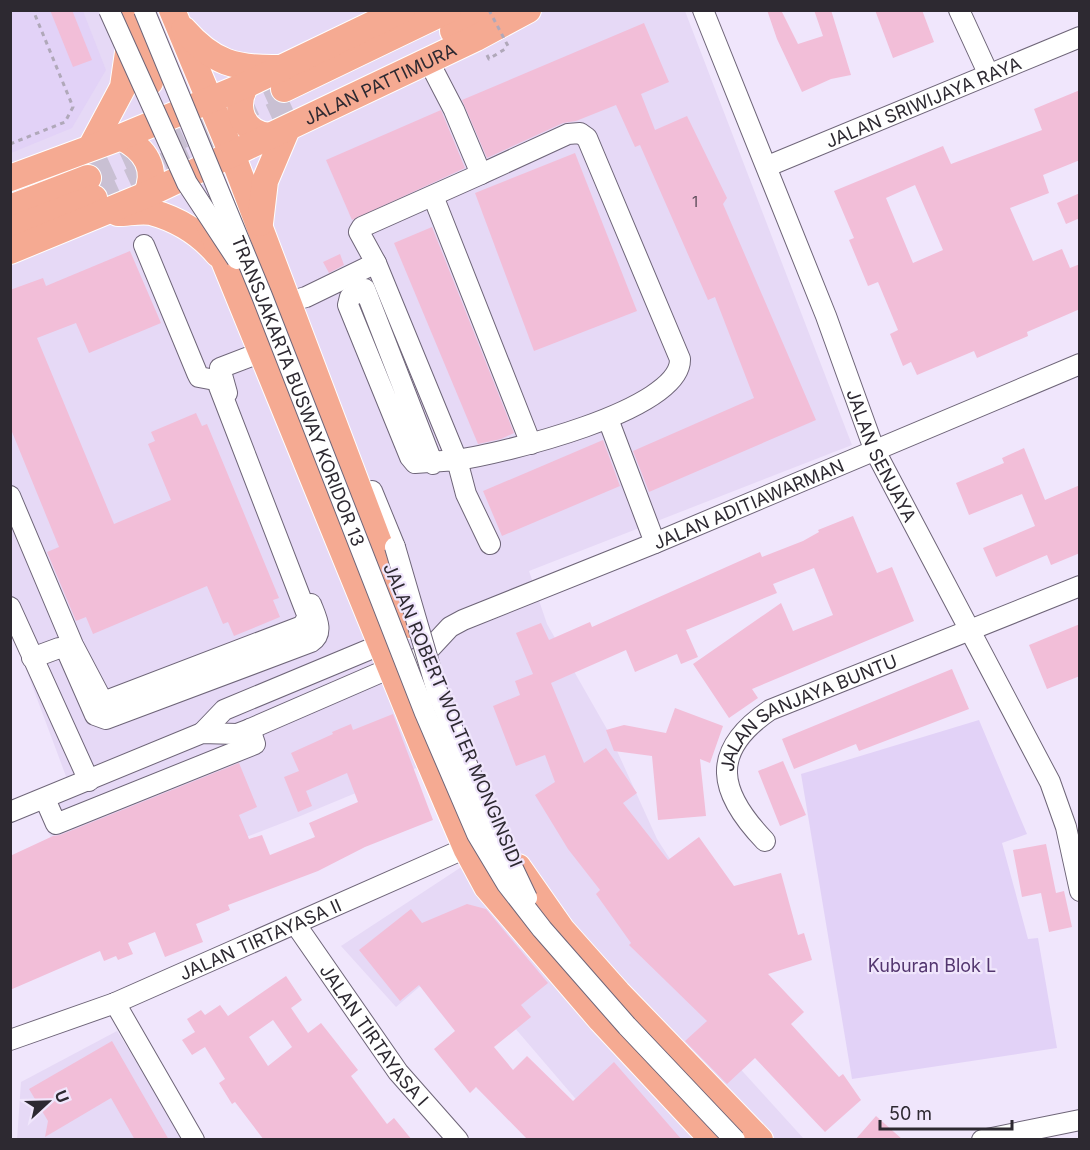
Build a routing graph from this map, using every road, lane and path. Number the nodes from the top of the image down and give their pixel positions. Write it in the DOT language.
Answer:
graph roads {
  1 [pos="33,10"];
  2 [pos="109,10"];
  3 [pos="402,10"];
  4 [pos="447,10"];
  5 [pos="489,10"];
  6 [pos="528,10"];
  7 [pos="703,10"];
  8 [pos="959,10"];
  9 [pos="174,14"];
  10 [pos="132,18"];
  11 [pos="1080,37"];
  12 [pos="508,46"];
  13 [pos="428,60"];
  14 [pos="988,74"];
  15 [pos="246,85"];
  16 [pos="209,100"];
  17 [pos="283,106"];
  18 [pos="164,118"];
  19 [pos="121,137"];
  20 [pos="10,144"];
  21 [pos="91,147"];
  22 [pos="232,154"];
  23 [pos="768,166"];
  24 [pos="481,174"];
  25 [pos="187,176"];
  26 [pos="10,178"];
  27 [pos="146,195"];
  28 [pos="94,196"];
  29 [pos="433,196"];
  30 [pos="10,208"];
  31 [pos="260,227"];
  32 [pos="10,230"];
  33 [pos="144,245"];
  34 [pos="10,251"];
  35 [pos="226,263"];
  36 [pos="367,274"];
  37 [pos="262,296"];
  38 [pos="295,315"];
  39 [pos="262,352"];
  40 [pos="1080,364"];
  41 [pos="216,376"];
  42 [pos="608,419"];
  43 [pos="531,444"];
  44 [pos="874,449"];
  45 [pos="457,460"];
  46 [pos="10,495"];
  47 [pos="656,543"];
  48 [pos="490,544"];
  49 [pos="1080,586"];
  50 [pos="10,607"];
  51 [pos="450,627"];
  52 [pos="971,630"];
  53 [pos="413,632"];
  54 [pos="381,644"];
  55 [pos="69,647"];
  56 [pos="423,656"];
  57 [pos="32,658"];
  58 [pos="391,668"];
  59 [pos="250,729"];
  60 [pos="202,733"];
  61 [pos="89,781"];
  62 [pos="45,799"];
  63 [pos="10,812"];
  64 [pos="765,841"];
  65 [pos="466,848"];
  66 [pos="510,851"];
  67 [pos="1080,891"];
  68 [pos="296,925"];
  69 [pos="542,929"];
  70 [pos="618,993"];
  71 [pos="115,1003"];
  72 [pos="601,1020"];
  73 [pos="10,1040"];
  74 [pos="1080,1120"];
  75 [pos="194,1140"];
  76 [pos="458,1140"];
  77 [pos="713,1140"];
  78 [pos="735,1140"];
  79 [pos="760,1140"];
  80 [pos="982,1140"];
  1 -- 20 [label="path"];
  2 -- 37 [label="street, bridge"];
  3 -- 17 [label="main road, JALAN PATTIMURA"];
  4 -- 17 [label="main road"];
  5 -- 12 [label="path, bridge"];
  5 -- 17 [label="main road"];
  6 -- 13 [label="main road, JALAN PATTIMURA"];
  7 -- 23 [label="street, JALAN SENJAYA"];
  8 -- 14 [label="street"];
  9 -- 16 [label="main road, JALAN ROBERT WOLTER MONGINSIDI"];
  9 -- 17 [label="main road"];
  10 -- 18 [label="main road, JALAN ROBERT WOLTER MONGINSIDI"];
  10 -- 21 [label="main road"];
  10 -- 37 [label="street, TRANSJAKARTA BUSWAY KORIDOR 13, bridge"];
  11 -- 14 [label="street, JALAN SRIWIJAYA RAYA"];
  13 -- 17 [label="main road, JALAN PATTIMURA"];
  13 -- 24 [label="street"];
  14 -- 23 [label="street, JALAN SRIWIJAYA RAYA"];
  15 -- 16 [label="main road, JALAN PATTIMURA"];
  15 -- 17 [label="main road, JALAN PATTIMURA"];
  15 -- 17 [label="main road"];
  16 -- 18 [label="main road, JALAN PATTIMURA"];
  16 -- 22 [label="main road, JALAN ROBERT WOLTER MONGINSIDI"];
  17 -- 22 [label="main road, JALAN PATTIMURA"];
  17 -- 31 [label="main road"];
  18 -- 19 [label="main road, JALAN PATTIMURA"];
  18 -- 25 [label="main road, JALAN ROBERT WOLTER MONGINSIDI"];
  19 -- 21 [label="main road, JALAN PATTIMURA"];
  19 -- 27 [label="main road"];
  21 -- 26 [label="main road, JALAN PATTIMURA"];
  22 -- 25 [label="main road, JALAN PATTIMURA"];
  22 -- 31 [label="main road, JALAN ROBERT WOLTER MONGINSIDI"];
  23 -- 44 [label="street, JALAN SENJAYA"];
  24 -- 29 [label="street"];
  24 -- 42 [label="street"];
  25 -- 27 [label="main road, JALAN PATTIMURA"];
  25 -- 35 [label="main road, JALAN ROBERT WOLTER MONGINSIDI"];
  27 -- 28 [label="main road, JALAN PATTIMURA"];
  28 -- 30 [label="main road"];
  28 -- 32 [label="main road"];
  28 -- 34 [label="main road"];
  28 -- 35 [label="main road"];
  29 -- 36 [label="street"];
  29 -- 43 [label="street"];
  31 -- 38 [label="main road, JALAN ROBERT WOLTER MONGINSIDI"];
  33 -- 41 [label="street"];
  35 -- 39 [label="main road, JALAN ROBERT WOLTER MONGINSIDI"];
  36 -- 38 [label="street"];
  36 -- 45 [label="street"];
  36 -- 45 [label="street"];
  37 -- 69 [label="street, TRANSJAKARTA BUSWAY KORIDOR 13, bridge"];
  38 -- 53 [label="main road, JALAN ROBERT WOLTER MONGINSIDI"];
  38 -- 69 [label="street, bridge"];
  39 -- 41 [label="street"];
  39 -- 54 [label="main road, JALAN ROBERT WOLTER MONGINSIDI"];
  40 -- 44 [label="street, JALAN ADITIAWARMAN"];
  41 -- 55 [label="street"];
  42 -- 43 [label="street"];
  42 -- 47 [label="street"];
  43 -- 45 [label="street"];
  44 -- 47 [label="street, JALAN ADITIAWARMAN"];
  44 -- 52 [label="street, JALAN SENJAYA"];
  45 -- 48 [label="street"];
  46 -- 55 [label="street"];
  47 -- 51 [label="street, JALAN ADITIAWARMAN"];
  49 -- 52 [label="street, JALAN SANJAYA BUNTU"];
  50 -- 57 [label="street"];
  51 -- 53 [label="street, JALAN ADITIAWARMAN"];
  51 -- 56 [label="street, JALAN ADITIAWARMAN"];
  52 -- 64 [label="street, JALAN SANJAYA BUNTU"];
  52 -- 67 [label="street, JALAN SENJAYA"];
  53 -- 54 [label="street, JALAN ADITIAWARMAN"];
  53 -- 56 [label="main road, JALAN ROBERT WOLTER MONGINSIDI"];
  54 -- 58 [label="main road, JALAN ROBERT WOLTER MONGINSIDI"];
  54 -- 60 [label="street, JALAN ADITIAWARMAN"];
  55 -- 57 [label="street"];
  56 -- 58 [label="street, JALAN ADITIAWARMAN"];
  56 -- 66 [label="main road, JALAN ROBERT WOLTER MONGINSIDI"];
  57 -- 61 [label="street"];
  58 -- 59 [label="street, JALAN ADITIAWARMAN"];
  58 -- 65 [label="main road, JALAN ROBERT WOLTER MONGINSIDI"];
  59 -- 60 [label="street, JALAN ADITIAWARMAN"];
  59 -- 62 [label="street"];
  60 -- 61 [label="street, JALAN ADITIAWARMAN"];
  61 -- 62 [label="street, JALAN ADITIAWARMAN"];
  62 -- 63 [label="street, JALAN ADITIAWARMAN"];
  65 -- 66 [label="street, JALAN TIRTAYASA II"];
  65 -- 68 [label="street, JALAN TIRTAYASA II"];
  65 -- 72 [label="main road, JALAN ROBERT WOLTER MONGINSIDI"];
  66 -- 70 [label="main road, JALAN ROBERT WOLTER MONGINSIDI"];
  68 -- 71 [label="street, JALAN TIRTAYASA II"];
  68 -- 76 [label="street, JALAN TIRTAYASA I"];
  69 -- 78 [label="street, TRANSJAKARTA BUSWAY KORIDOR 13, bridge"];
  70 -- 72 [label="main road"];
  70 -- 79 [label="main road, JALAN ROBERT WOLTER MONGINSIDI"];
  71 -- 73 [label="street, JALAN TIRTAYASA II"];
  71 -- 75 [label="street"];
  72 -- 77 [label="main road, JALAN ROBERT WOLTER MONGINSIDI"];
  74 -- 80 [label="street"];
}
